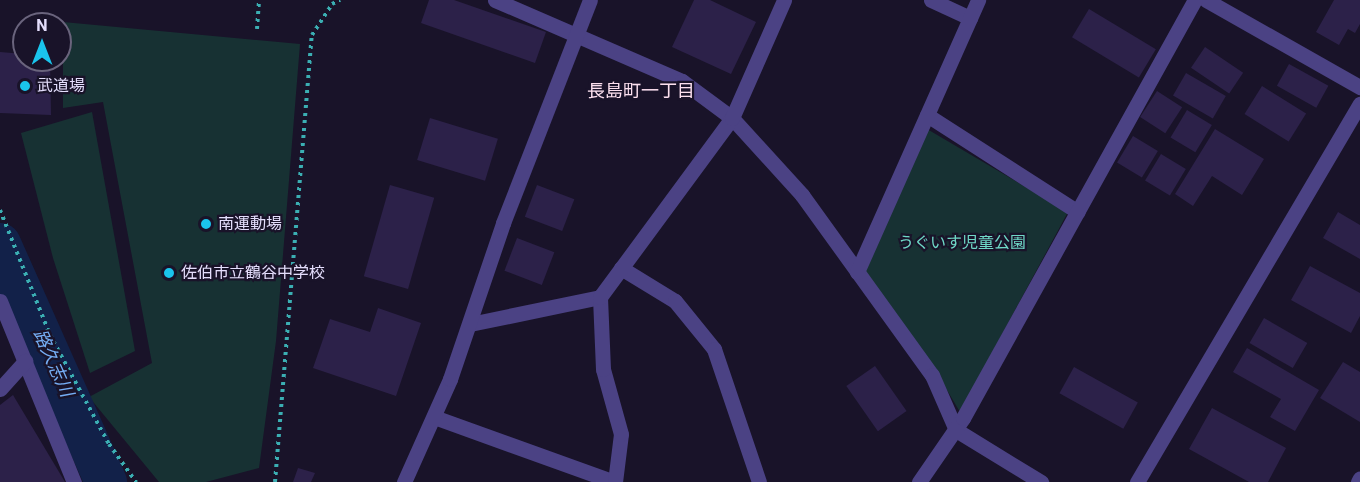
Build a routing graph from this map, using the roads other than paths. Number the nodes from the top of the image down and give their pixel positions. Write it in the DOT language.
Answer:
graph roads {
  1 [pos="495,0"];
  2 [pos="590,0"];
  3 [pos="784,0"];
  4 [pos="931,0"];
  5 [pos="978,0"];
  6 [pos="1196,0"];
  7 [pos="1206,0"];
  8 [pos="970,18"];
  9 [pos="575,33"];
  10 [pos="1360,87"];
  11 [pos="1360,104"];
  12 [pos="927,115"];
  13 [pos="732,118"];
  14 [pos="1078,212"];
  15 [pos="621,268"];
  16 [pos="857,272"];
  17 [pos="600,297"];
  18 [pos="0,301"];
  19 [pos="470,324"];
  20 [pos="25,361"];
  21 [pos="0,389"];
  22 [pos="434,417"];
  23 [pos="956,430"];
  24 [pos="74,482"];
  25 [pos="404,482"];
  26 [pos="615,482"];
  27 [pos="759,482"];
  28 [pos="920,482"];
  29 [pos="1041,482"];
  30 [pos="1137,482"];
  1 -- 9 [label="street"];
  2 -- 9 [label="street"];
  3 -- 13 [label="street"];
  4 -- 8 [label="street"];
  5 -- 8 [label="street"];
  6 -- 14 [label="street"];
  7 -- 10 [label="street"];
  8 -- 12 [label="street"];
  9 -- 13 [label="street"];
  9 -- 19 [label="street"];
  11 -- 30 [label="street"];
  12 -- 14 [label="street"];
  12 -- 16 [label="street"];
  13 -- 15 [label="street"];
  13 -- 16 [label="street"];
  14 -- 23 [label="street"];
  15 -- 17 [label="street"];
  15 -- 27 [label="street"];
  16 -- 23 [label="street"];
  17 -- 19 [label="street"];
  17 -- 26 [label="street"];
  18 -- 20 [label="street"];
  19 -- 22 [label="street"];
  20 -- 21 [label="street"];
  20 -- 24 [label="street"];
  22 -- 25 [label="street"];
  22 -- 26 [label="street"];
  23 -- 28 [label="street"];
  23 -- 29 [label="street"];
}
